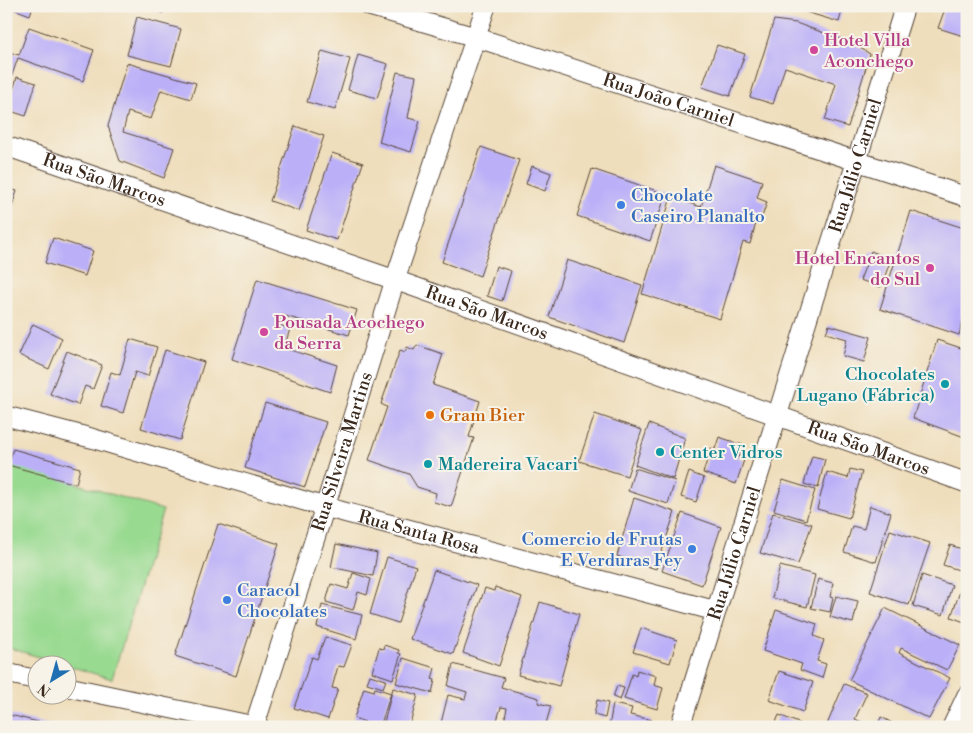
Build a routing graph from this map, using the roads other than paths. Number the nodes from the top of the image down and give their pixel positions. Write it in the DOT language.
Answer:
graph roads {
  1 [pos="369,6"];
  2 [pos="486,6"];
  3 [pos="905,6"];
  4 [pos="475,37"];
  5 [pos="6,146"];
  6 [pos="857,161"];
  7 [pos="967,197"];
  8 [pos="395,280"];
  9 [pos="778,415"];
  10 [pos="6,416"];
  11 [pos="967,483"];
  12 [pos="325,507"];
  13 [pos="716,611"];
  14 [pos="6,673"];
  15 [pos="28,678"];
  16 [pos="78,689"];
  17 [pos="967,695"];
  18 [pos="256,726"];
  19 [pos="680,727"];
  20 [pos="952,727"];
  1 -- 4 [label="street, Rua João Carniel"];
  2 -- 4 [label="street, Rua Silveira Martins"];
  3 -- 6 [label="street, Rua Júlio Carniel"];
  4 -- 6 [label="street, Rua João Carniel"];
  4 -- 8 [label="street, Rua Silveira Martins"];
  5 -- 8 [label="street, Rua São Marcos"];
  6 -- 7 [label="street, Rua João Carniel"];
  6 -- 9 [label="street, Rua Júlio Carniel"];
  8 -- 9 [label="street, Rua São Marcos"];
  8 -- 12 [label="street, Rua Silveira Martins"];
  9 -- 11 [label="street, Rua São Marcos"];
  9 -- 13 [label="street, Rua Júlio Carniel"];
  10 -- 12 [label="street, Rua Santa Rosa"];
  12 -- 13 [label="street, Rua Santa Rosa"];
  12 -- 18 [label="street, Rua Silveira Martins"];
  13 -- 19 [label="street, Rua Júlio Carniel"];
  14 -- 15 [label="street"];
  16 -- 18 [label="street"];
  17 -- 20 [label="street"];
}
